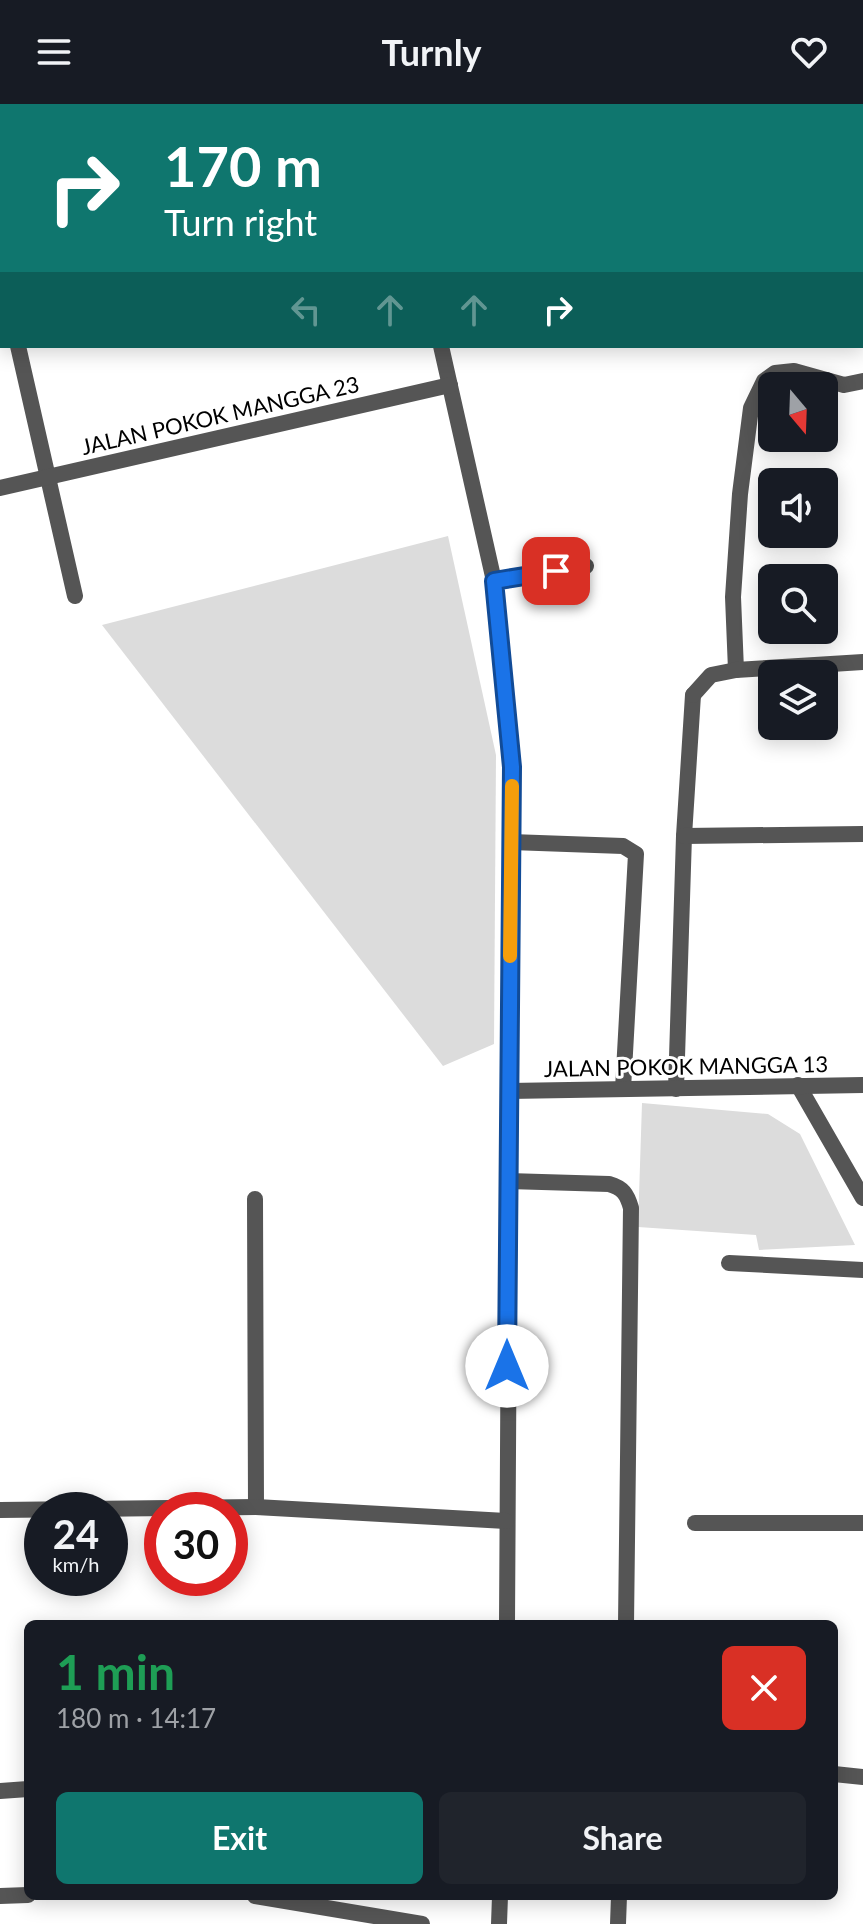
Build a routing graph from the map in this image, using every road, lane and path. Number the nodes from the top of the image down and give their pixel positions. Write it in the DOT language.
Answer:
graph roads {
  1 [pos="18,348"];
  2 [pos="441,348"];
  3 [pos="863,381"];
  4 [pos="450,385"];
  5 [pos="48,477"];
  6 [pos="0,488"];
  7 [pos="586,566"];
  8 [pos="494,581"];
  9 [pos="75,596"];
  10 [pos="863,662"];
  11 [pos="736,670"];
  12 [pos="863,834"];
  13 [pos="684,836"];
  14 [pos="511,842"];
  15 [pos="798,1085"];
  16 [pos="863,1085"];
  17 [pos="623,1089"];
  18 [pos="676,1089"];
  19 [pos="509,1091"];
  20 [pos="508,1181"];
  21 [pos="863,1198"];
  22 [pos="255,1199"];
  23 [pos="729,1263"];
  24 [pos="863,1270"];
  25 [pos="256,1507"];
  26 [pos="0,1510"];
  27 [pos="506,1521"];
  28 [pos="695,1523"];
  29 [pos="863,1523"];
  30 [pos="507,1620"];
  31 [pos="626,1620"];
  32 [pos="838,1774"];
  33 [pos="863,1777"];
  34 [pos="24,1789"];
  35 [pos="0,1791"];
  36 [pos="24,1895"];
  37 [pos="0,1896"];
  38 [pos="279,1900"];
  39 [pos="500,1900"];
  40 [pos="619,1900"];
  41 [pos="422,1924"];
  42 [pos="499,1924"];
  43 [pos="618,1924"];
  1 -- 5 [label="street"];
  2 -- 4 [label="street"];
  3 -- 11 [label="street"];
  4 -- 5 [label="street, JALAN POKOK MANGGA 23"];
  4 -- 8 [label="street"];
  5 -- 6 [label="street, JALAN POKOK MANGGA 23"];
  5 -- 9 [label="street"];
  7 -- 8 [label="street"];
  8 -- 14 [label="street"];
  10 -- 11 [label="street"];
  11 -- 13 [label="street"];
  12 -- 13 [label="street"];
  13 -- 18 [label="street"];
  14 -- 17 [label="street"];
  14 -- 19 [label="street"];
  15 -- 16 [label="street, JALAN POKOK MANGGA 13"];
  15 -- 18 [label="street, JALAN POKOK MANGGA 13"];
  15 -- 21 [label="street"];
  17 -- 18 [label="street, JALAN POKOK MANGGA 13"];
  17 -- 19 [label="street, JALAN POKOK MANGGA 13"];
  19 -- 20 [label="street"];
  20 -- 27 [label="street"];
  20 -- 31 [label="street"];
  22 -- 25 [label="street"];
  23 -- 24 [label="street"];
  25 -- 26 [label="street"];
  25 -- 27 [label="street"];
  27 -- 30 [label="street"];
  28 -- 29 [label="street"];
  32 -- 33 [label="street"];
  34 -- 35 [label="street"];
  36 -- 37 [label="street"];
  38 -- 41 [label="street"];
  39 -- 42 [label="street"];
  40 -- 43 [label="street"];
}
